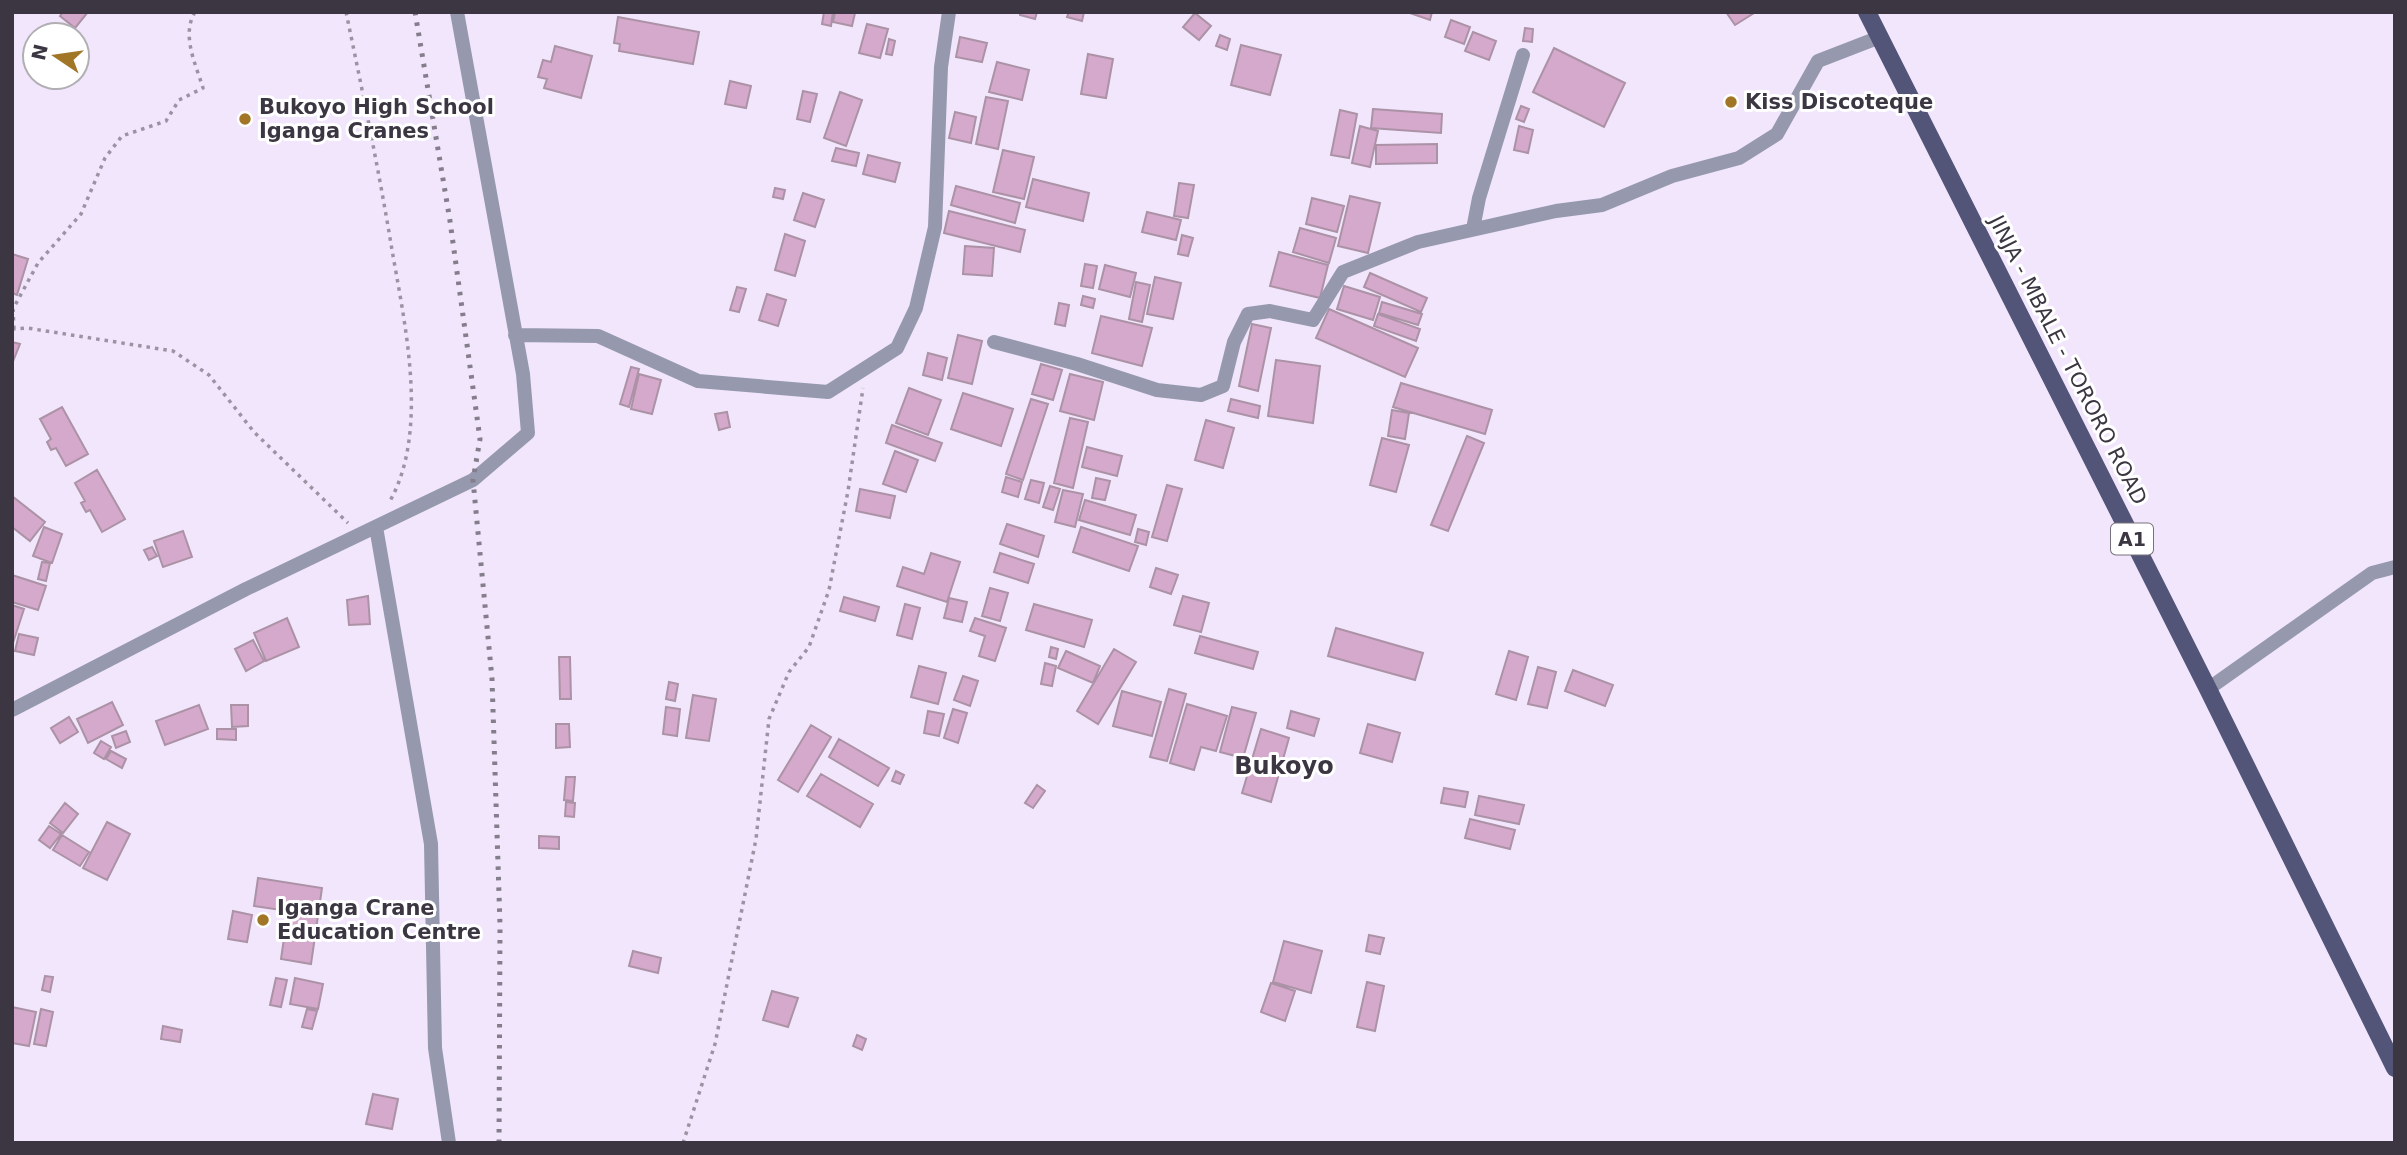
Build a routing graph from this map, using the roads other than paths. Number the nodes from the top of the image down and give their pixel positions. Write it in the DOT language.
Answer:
graph roads {
  1 [pos="457,12"];
  2 [pos="949,12"];
  3 [pos="1867,12"];
  4 [pos="1880,37"];
  5 [pos="1522,55"];
  6 [pos="1473,229"];
  7 [pos="516,335"];
  8 [pos="993,342"];
  9 [pos="376,527"];
  10 [pos="2395,566"];
  11 [pos="2208,689"];
  12 [pos="12,710"];
  13 [pos="2395,1068"];
  14 [pos="449,1143"];
  1 -- 7 [label="street"];
  2 -- 7 [label="street"];
  3 -- 4 [label="main road, JINJA - MBALE - TORORO ROAD / A1"];
  4 -- 6 [label="street"];
  4 -- 11 [label="main road, JINJA - MBALE - TORORO ROAD / A1"];
  5 -- 6 [label="street"];
  6 -- 8 [label="street"];
  7 -- 9 [label="street"];
  9 -- 12 [label="street"];
  9 -- 14 [label="street"];
  10 -- 11 [label="street"];
  11 -- 13 [label="main road, JINJA - MBALE - TORORO ROAD / A1"];
}
